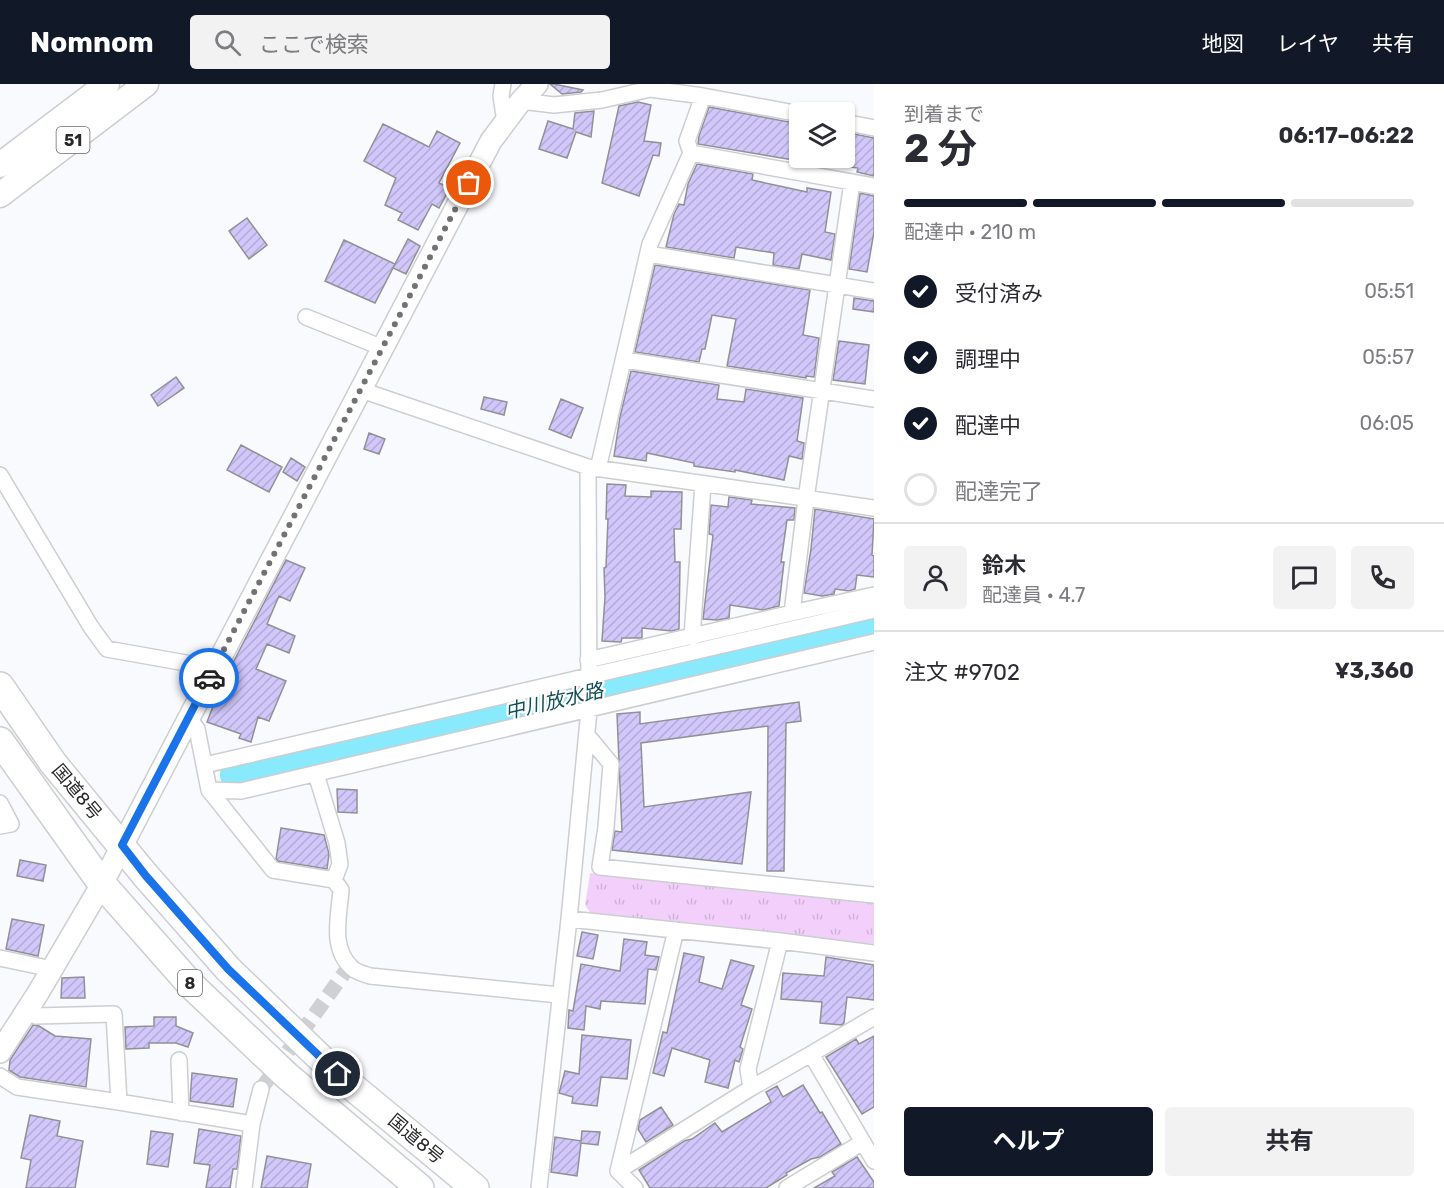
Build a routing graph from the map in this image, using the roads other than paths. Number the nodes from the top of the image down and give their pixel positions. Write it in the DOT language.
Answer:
graph roads {
  1 [pos="107,84"];
  2 [pos="146,84"];
  3 [pos="503,84"];
  4 [pos="537,84"];
  5 [pos="703,96"];
  6 [pos="521,101"];
  7 [pos="789,112"];
  8 [pos="506,122"];
  9 [pos="855,124"];
  10 [pos="874,128"];
  11 [pos="691,153"];
  12 [pos="0,165"];
  13 [pos="852,182"];
  14 [pos="874,186"];
  15 [pos="0,195"];
  16 [pos="648,254"];
  17 [pos="837,285"];
  18 [pos="874,291"];
  19 [pos="306,317"];
  20 [pos="383,348"];
  21 [pos="625,360"];
  22 [pos="361,390"];
  23 [pos="821,392"];
  24 [pos="874,399"];
  25 [pos="593,468"];
  26 [pos="0,475"];
  27 [pos="703,484"];
  28 [pos="806,499"];
  29 [pos="874,508"];
  30 [pos="874,595"];
  31 [pos="874,610"];
  32 [pos="792,613"];
  33 [pos="693,637"];
  34 [pos="874,642"];
  35 [pos="588,660"];
  36 [pos="214,668"];
  37 [pos="588,681"];
  38 [pos="0,686"];
  39 [pos="589,707"];
  40 [pos="188,717"];
  41 [pos="587,735"];
  42 [pos="0,741"];
  43 [pos="205,765"];
  44 [pos="316,774"];
  45 [pos="209,790"];
  46 [pos="0,803"];
  47 [pos="0,826"];
  48 [pos="122,845"];
  49 [pos="574,867"];
  50 [pos="600,867"];
  51 [pos="334,880"];
  52 [pos="102,884"];
  53 [pos="874,895"];
  54 [pos="569,919"];
  55 [pos="676,930"];
  56 [pos="780,941"];
  57 [pos="874,953"];
  58 [pos="0,958"];
  59 [pos="52,969"];
  60 [pos="560,994"];
  61 [pos="26,1012"];
  62 [pos="874,1017"];
  63 [pos="0,1052"];
  64 [pos="811,1054"];
  65 [pos="179,1060"];
  66 [pos="0,1076"];
  67 [pos="751,1088"];
  68 [pos="261,1089"];
  69 [pos="118,1102"];
  70 [pos="181,1113"];
  71 [pos="252,1124"];
  72 [pos="863,1142"];
  73 [pos="874,1161"];
  74 [pos="618,1171"];
  75 [pos="244,1188"];
  76 [pos="420,1188"];
  77 [pos="475,1188"];
  78 [pos="539,1188"];
  79 [pos="635,1188"];
  80 [pos="787,1188"];
  1 -- 12 [label="main road, 51"];
  2 -- 15 [label="main road, 51"];
  3 -- 8 [label="street"];
  4 -- 6 [label="street"];
  5 -- 6 [label="street"];
  5 -- 7 [label="street"];
  5 -- 11 [label="street"];
  6 -- 8 [label="street"];
  8 -- 20 [label="street"];
  9 -- 10 [label="street"];
  11 -- 13 [label="street"];
  11 -- 16 [label="street"];
  13 -- 14 [label="street"];
  13 -- 17 [label="street"];
  16 -- 17 [label="street"];
  16 -- 21 [label="street"];
  17 -- 18 [label="street"];
  17 -- 23 [label="street"];
  19 -- 20 [label="street"];
  20 -- 22 [label="street"];
  21 -- 23 [label="street"];
  21 -- 25 [label="street"];
  22 -- 25 [label="street"];
  22 -- 36 [label="street"];
  23 -- 24 [label="street"];
  23 -- 28 [label="street"];
  25 -- 27 [label="street"];
  25 -- 35 [label="street"];
  26 -- 36 [label="street"];
  27 -- 28 [label="street"];
  27 -- 33 [label="street"];
  28 -- 29 [label="street"];
  28 -- 32 [label="street"];
  30 -- 32 [label="street"];
  31 -- 37 [label="street"];
  32 -- 33 [label="street"];
  33 -- 35 [label="street"];
  34 -- 39 [label="street"];
  35 -- 37 [label="street"];
  36 -- 40 [label="street"];
  37 -- 39 [label="street"];
  37 -- 43 [label="street"];
  38 -- 48 [label="highway, 国道8号 / 8"];
  39 -- 41 [label="street"];
  39 -- 44 [label="street"];
  40 -- 43 [label="street"];
  40 -- 48 [label="street"];
  41 -- 49 [label="street"];
  41 -- 50 [label="street"];
  42 -- 52 [label="highway, 国道8号 / 8"];
  43 -- 45 [label="street"];
  44 -- 45 [label="street"];
  44 -- 51 [label="street"];
  45 -- 51 [label="street"];
  46 -- 47 [label="street"];
  48 -- 52 [label="street"];
  48 -- 77 [label="highway, 国道8号 / 8"];
  49 -- 50 [label="street"];
  49 -- 54 [label="street"];
  50 -- 53 [label="street"];
  51 -- 60 [label="street"];
  52 -- 59 [label="street"];
  52 -- 76 [label="highway, 国道8号 / 8"];
  54 -- 55 [label="street"];
  54 -- 60 [label="street"];
  55 -- 56 [label="street"];
  55 -- 74 [label="street"];
  56 -- 57 [label="street"];
  56 -- 67 [label="street"];
  58 -- 59 [label="street"];
  59 -- 61 [label="street"];
  60 -- 78 [label="street"];
  61 -- 63 [label="street"];
  61 -- 69 [label="street"];
  62 -- 64 [label="street"];
  64 -- 67 [label="street"];
  64 -- 72 [label="street"];
  65 -- 70 [label="street"];
  66 -- 69 [label="street"];
  67 -- 74 [label="street"];
  68 -- 71 [label="street"];
  69 -- 70 [label="street"];
  70 -- 71 [label="street"];
  71 -- 75 [label="street"];
  72 -- 73 [label="street"];
  72 -- 80 [label="street"];
  74 -- 79 [label="street"];
}
